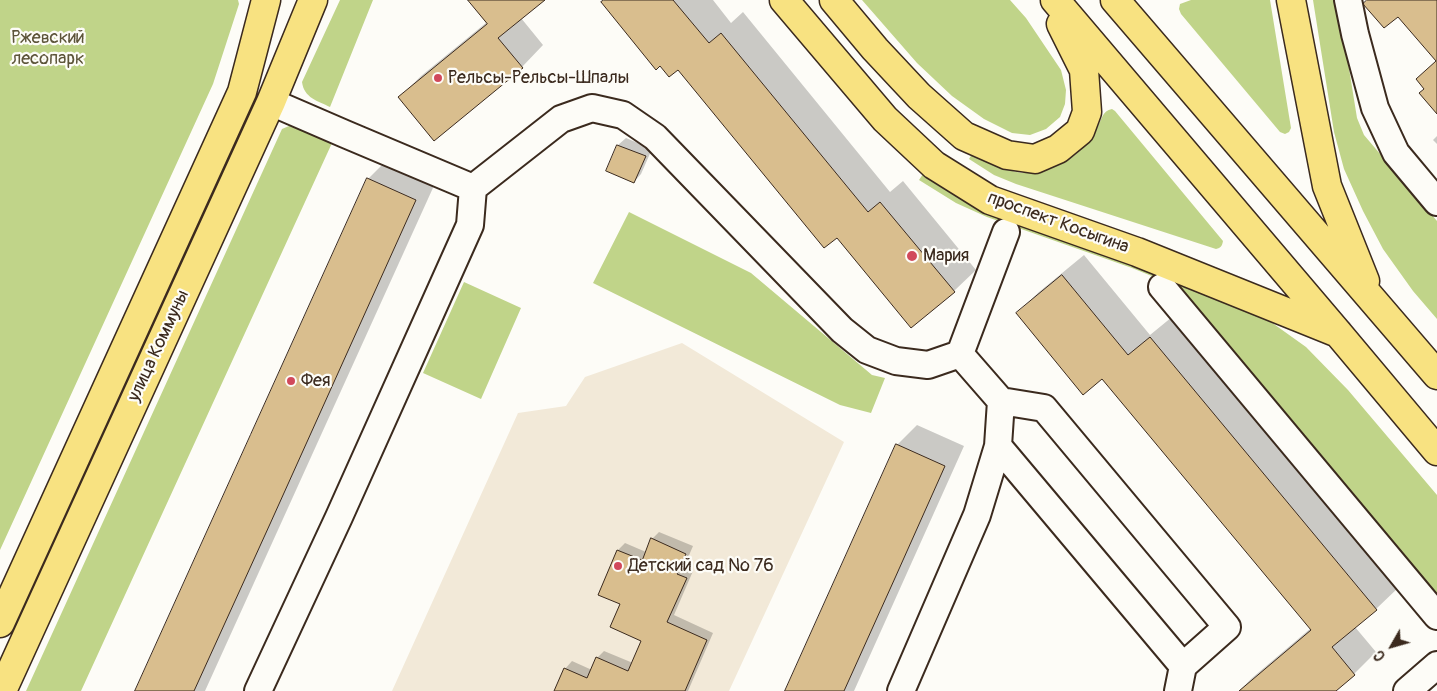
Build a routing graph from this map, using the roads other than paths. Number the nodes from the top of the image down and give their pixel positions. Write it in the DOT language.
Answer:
graph roads {
  1 [pos="313,0"];
  2 [pos="784,0"];
  3 [pos="834,0"];
  4 [pos="1045,0"];
  5 [pos="1055,0"];
  6 [pos="1115,0"];
  7 [pos="1291,0"];
  8 [pos="1348,0"];
  9 [pos="261,4"];
  10 [pos="271,102"];
  11 [pos="474,188"];
  12 [pos="1437,202"];
  13 [pos="1006,232"];
  14 [pos="1162,287"];
  15 [pos="1373,301"];
  16 [pos="1338,333"];
  17 [pos="960,354"];
  18 [pos="1437,375"];
  19 [pos="1001,401"];
  20 [pos="998,446"];
  21 [pos="1437,452"];
  22 [pos="1437,616"];
  23 [pos="0,623"];
  24 [pos="1437,665"];
  25 [pos="1183,666"];
  26 [pos="2,691"];
  27 [pos="258,691"];
  28 [pos="901,691"];
  29 [pos="1178,691"];
  30 [pos="1407,691"];
  1 -- 10 [label="main road, улица Коммуны"];
  2 -- 16 [label="main road, проспект Косыгина"];
  3 -- 4 [label="main road"];
  5 -- 16 [label="main road, проспект Косыгина"];
  6 -- 15 [label="main road"];
  7 -- 15 [label="main road"];
  8 -- 12 [label="lane"];
  9 -- 23 [label="main road, улица Коммуны"];
  10 -- 11 [label="lane"];
  10 -- 26 [label="main road, улица Коммуны"];
  11 -- 17 [label="lane"];
  11 -- 27 [label="lane"];
  13 -- 17 [label="lane"];
  14 -- 22 [label="lane"];
  15 -- 18 [label="main road"];
  16 -- 21 [label="main road, проспект Косыгина"];
  17 -- 19 [label="lane"];
  19 -- 20 [label="lane"];
  19 -- 25 [label="lane"];
  20 -- 25 [label="lane"];
  20 -- 28 [label="lane"];
  24 -- 30 [label="lane"];
  25 -- 29 [label="lane"];
}
